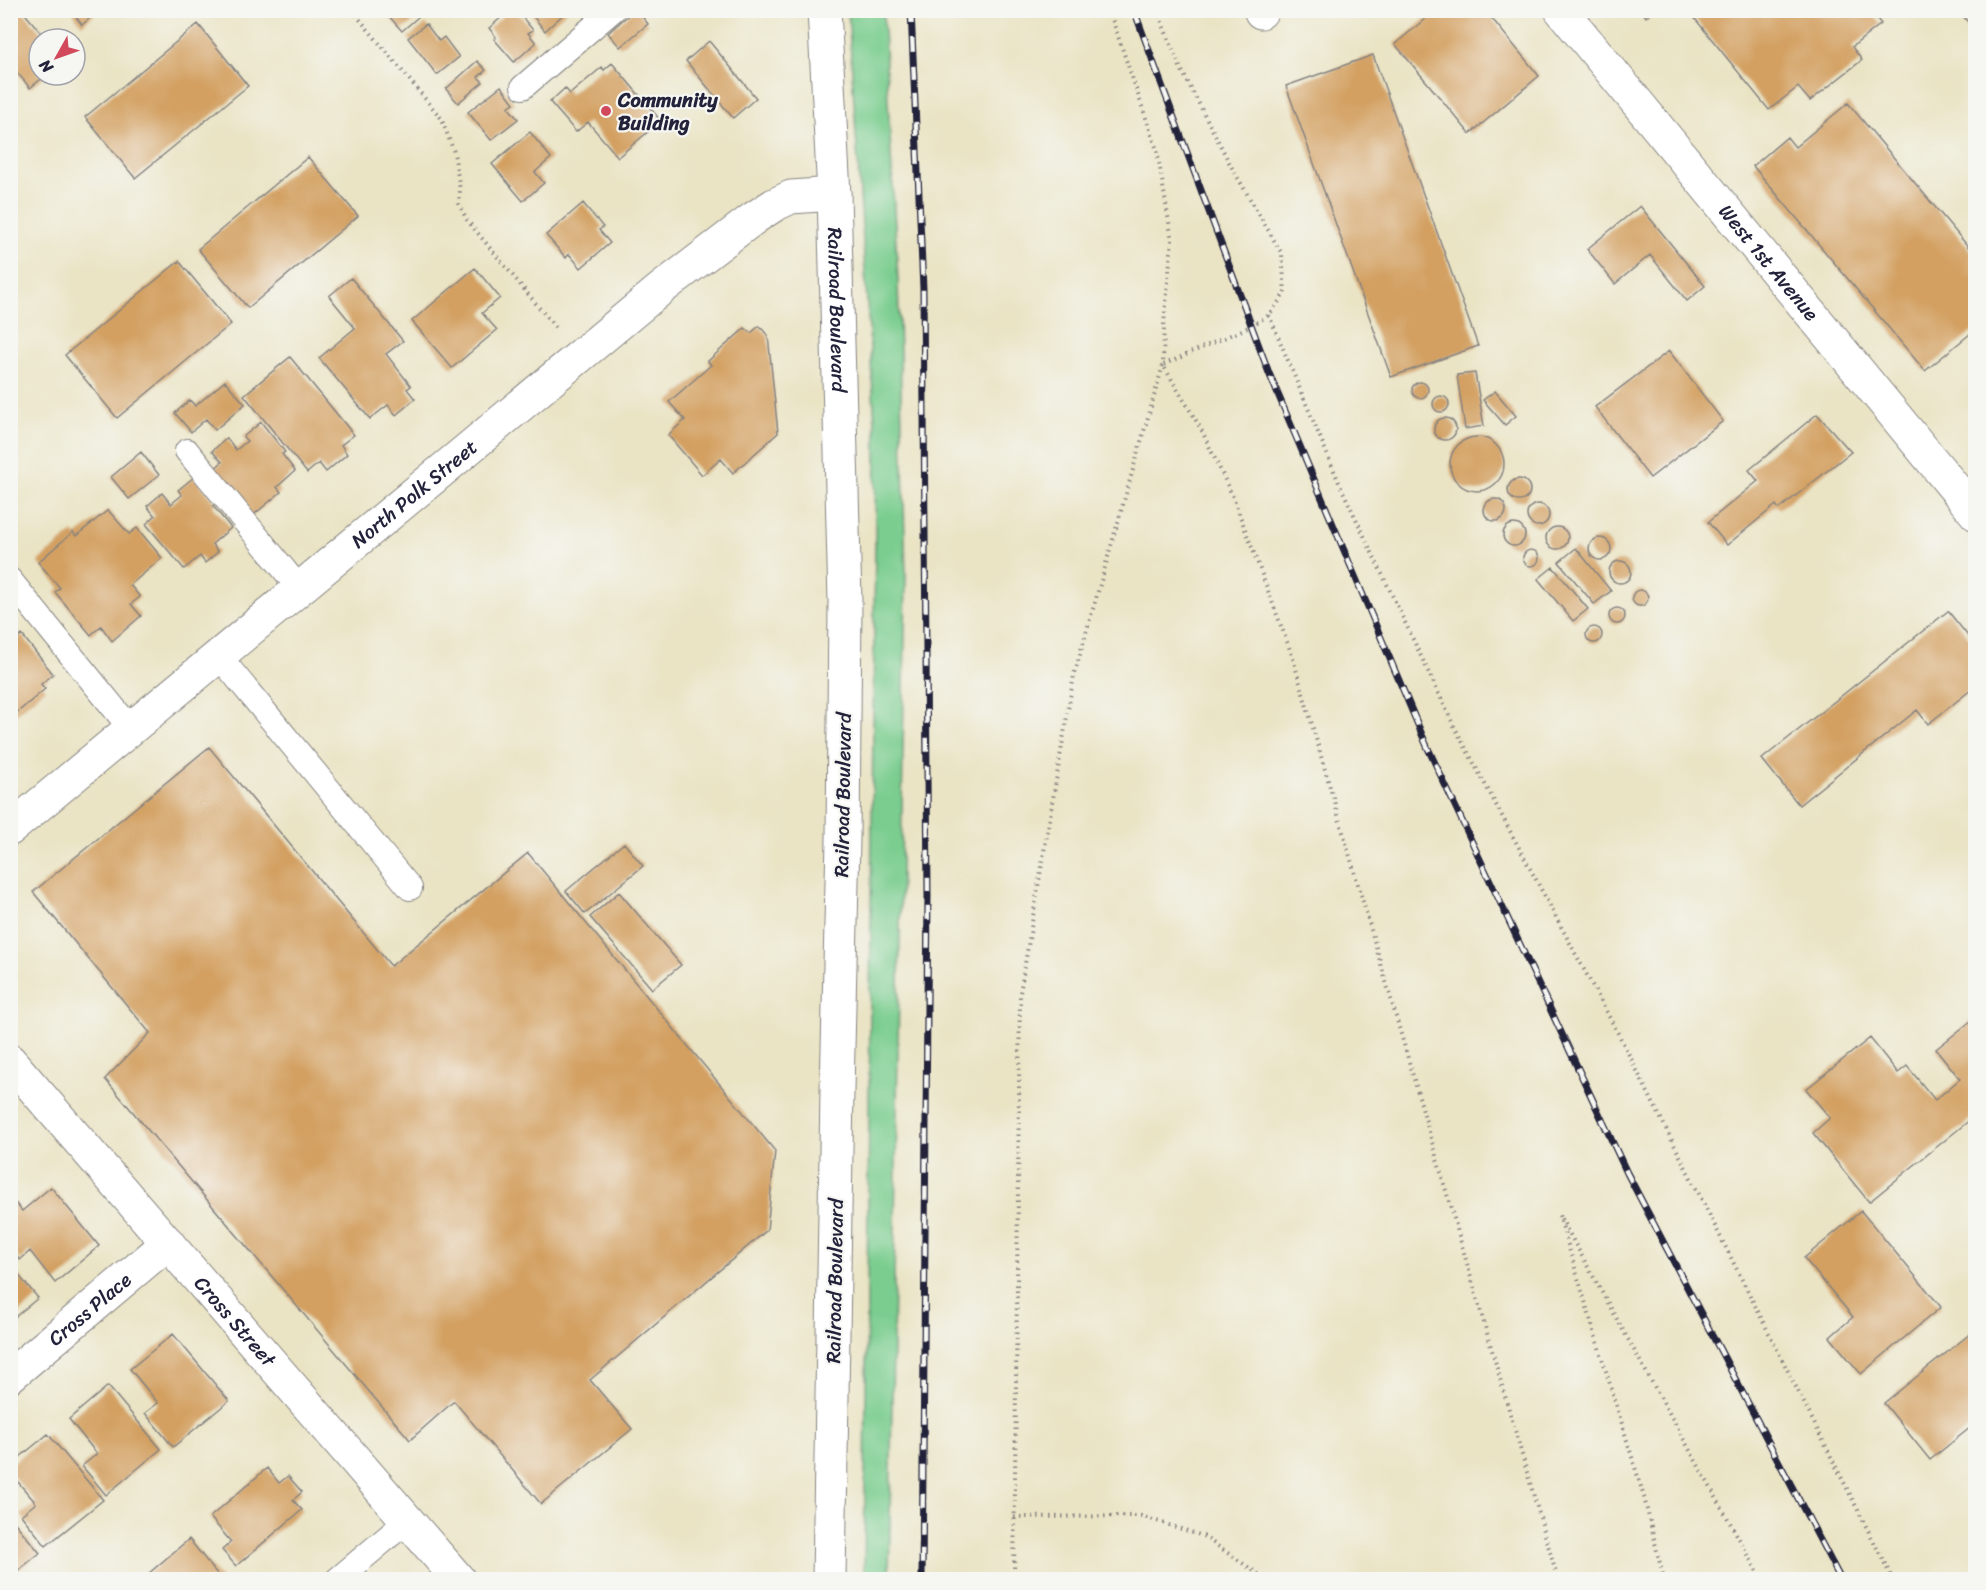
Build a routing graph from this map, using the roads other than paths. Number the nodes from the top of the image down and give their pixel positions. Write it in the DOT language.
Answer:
graph roads {
  1 [pos="613,10"];
  2 [pos="824,10"];
  3 [pos="1561,10"];
  4 [pos="523,87"];
  5 [pos="834,194"];
  6 [pos="187,451"];
  7 [pos="1976,514"];
  8 [pos="10,580"];
  9 [pos="300,588"];
  10 [pos="219,656"];
  11 [pos="131,729"];
  12 [pos="10,829"];
  13 [pos="410,888"];
  14 [pos="10,1061"];
  15 [pos="168,1243"];
  16 [pos="10,1376"];
  17 [pos="408,1520"];
  18 [pos="337,1580"];
  19 [pos="459,1580"];
  20 [pos="830,1580"];
  1 -- 4 [label="lane"];
  2 -- 5 [label="street, Railroad Boulevard"];
  3 -- 7 [label="street, West 1st Avenue"];
  5 -- 9 [label="street, North Polk Street"];
  5 -- 20 [label="street, Railroad Boulevard"];
  6 -- 9 [label="lane"];
  8 -- 11 [label="lane"];
  9 -- 10 [label="street, North Polk Street"];
  10 -- 11 [label="street, North Polk Street"];
  10 -- 13 [label="lane"];
  11 -- 12 [label="street, North Polk Street"];
  14 -- 15 [label="street, Cross Street"];
  15 -- 16 [label="street, Cross Place"];
  15 -- 17 [label="street, Cross Street"];
  17 -- 18 [label="lane"];
  17 -- 19 [label="street, Cross Street"];
}
